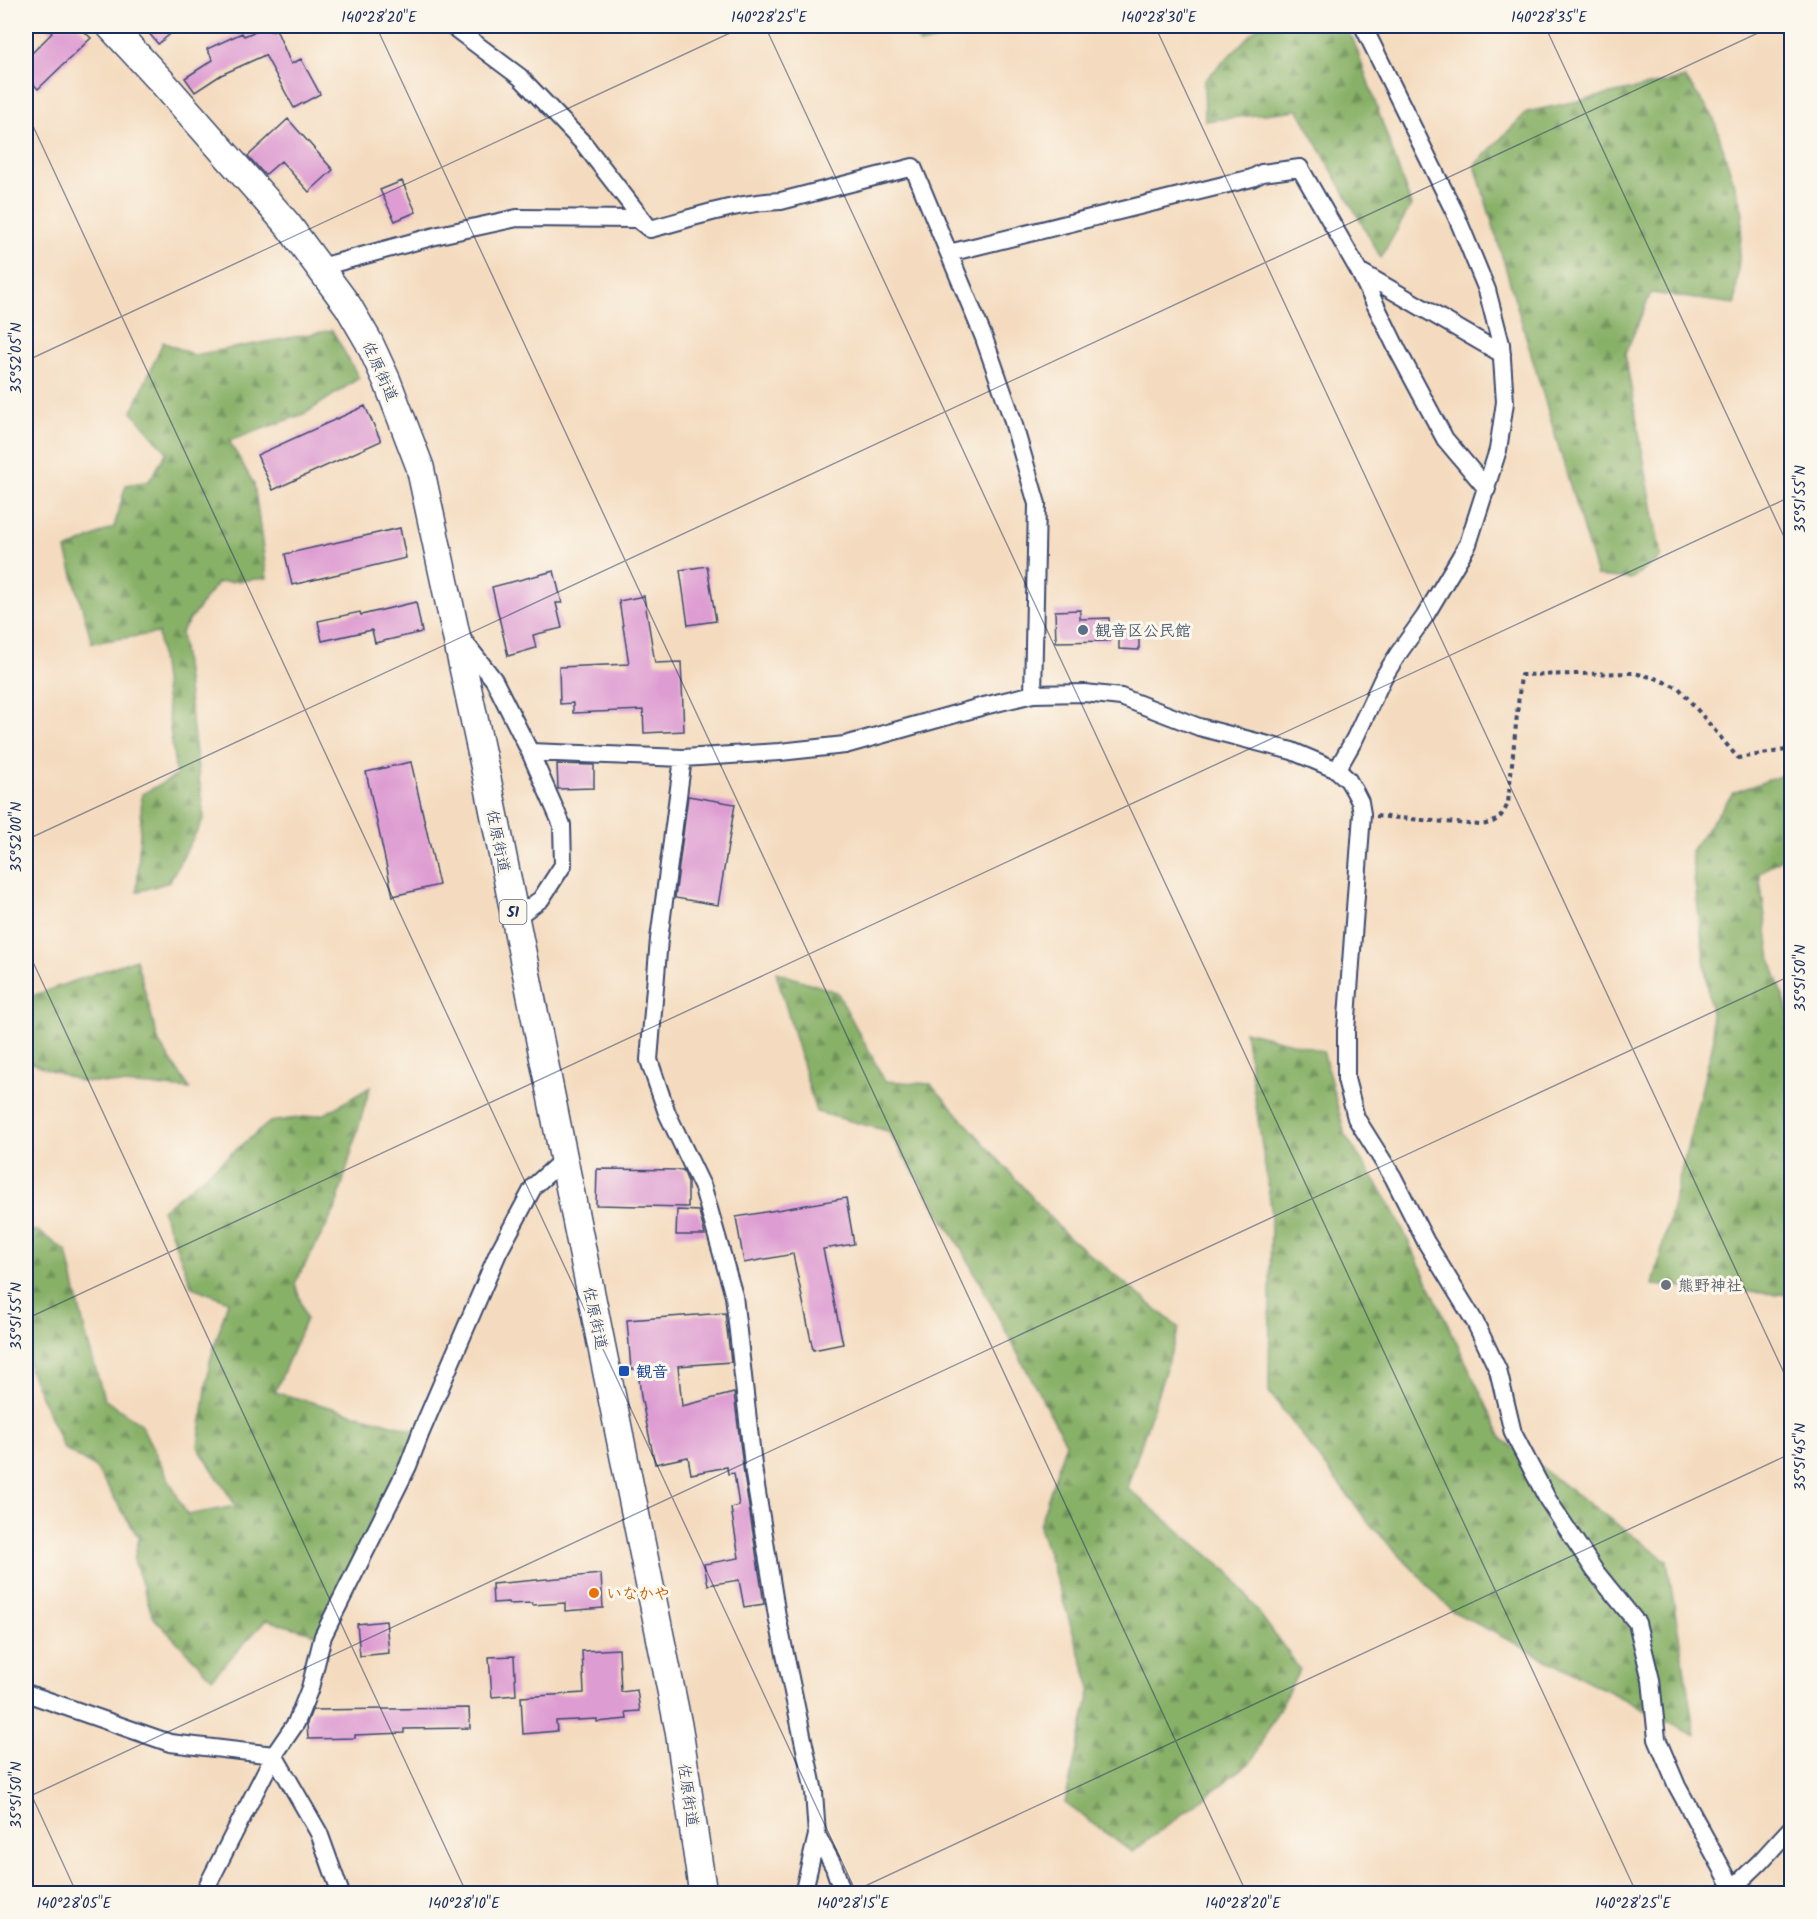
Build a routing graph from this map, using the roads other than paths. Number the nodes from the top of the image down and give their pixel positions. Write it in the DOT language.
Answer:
graph roads {
  1 [pos="110,26"];
  2 [pos="452,26"];
  3 [pos="1363,26"];
  4 [pos="650,230"];
  5 [pos="950,253"];
  6 [pos="321,267"];
  7 [pos="1359,271"];
  8 [pos="1502,354"];
  9 [pos="1486,489"];
  10 [pos="454,629"];
  11 [pos="1033,694"];
  12 [pos="530,752"];
  13 [pos="683,758"];
  14 [pos="1337,770"];
  15 [pos="515,918"];
  16 [pos="563,1160"];
  17 [pos="26,1693"];
  18 [pos="274,1755"];
  19 [pos="1791,1827"];
  20 [pos="817,1835"];
  21 [pos="1734,1891"];
  22 [pos="203,1893"];
  23 [pos="341,1893"];
  24 [pos="703,1893"];
  25 [pos="803,1893"];
  26 [pos="843,1893"];
  1 -- 6 [label="highway, 佐原街道 / 51"];
  2 -- 4 [label="street"];
  3 -- 8 [label="street"];
  4 -- 5 [label="street"];
  4 -- 6 [label="street"];
  5 -- 7 [label="street"];
  5 -- 11 [label="street"];
  6 -- 10 [label="highway, 佐原街道 / 51"];
  7 -- 8 [label="street"];
  7 -- 9 [label="street"];
  8 -- 9 [label="street"];
  9 -- 14 [label="street"];
  10 -- 12 [label="street"];
  10 -- 15 [label="highway, 佐原街道 / 51"];
  11 -- 13 [label="street"];
  11 -- 14 [label="street"];
  12 -- 13 [label="street"];
  12 -- 15 [label="street"];
  13 -- 20 [label="street"];
  14 -- 21 [label="street"];
  15 -- 16 [label="highway, 佐原街道 / 51"];
  16 -- 18 [label="street"];
  16 -- 24 [label="highway, 佐原街道 / 51"];
  17 -- 18 [label="street"];
  18 -- 22 [label="street"];
  18 -- 23 [label="street"];
  19 -- 21 [label="street"];
  20 -- 25 [label="street"];
  20 -- 26 [label="street"];
}
